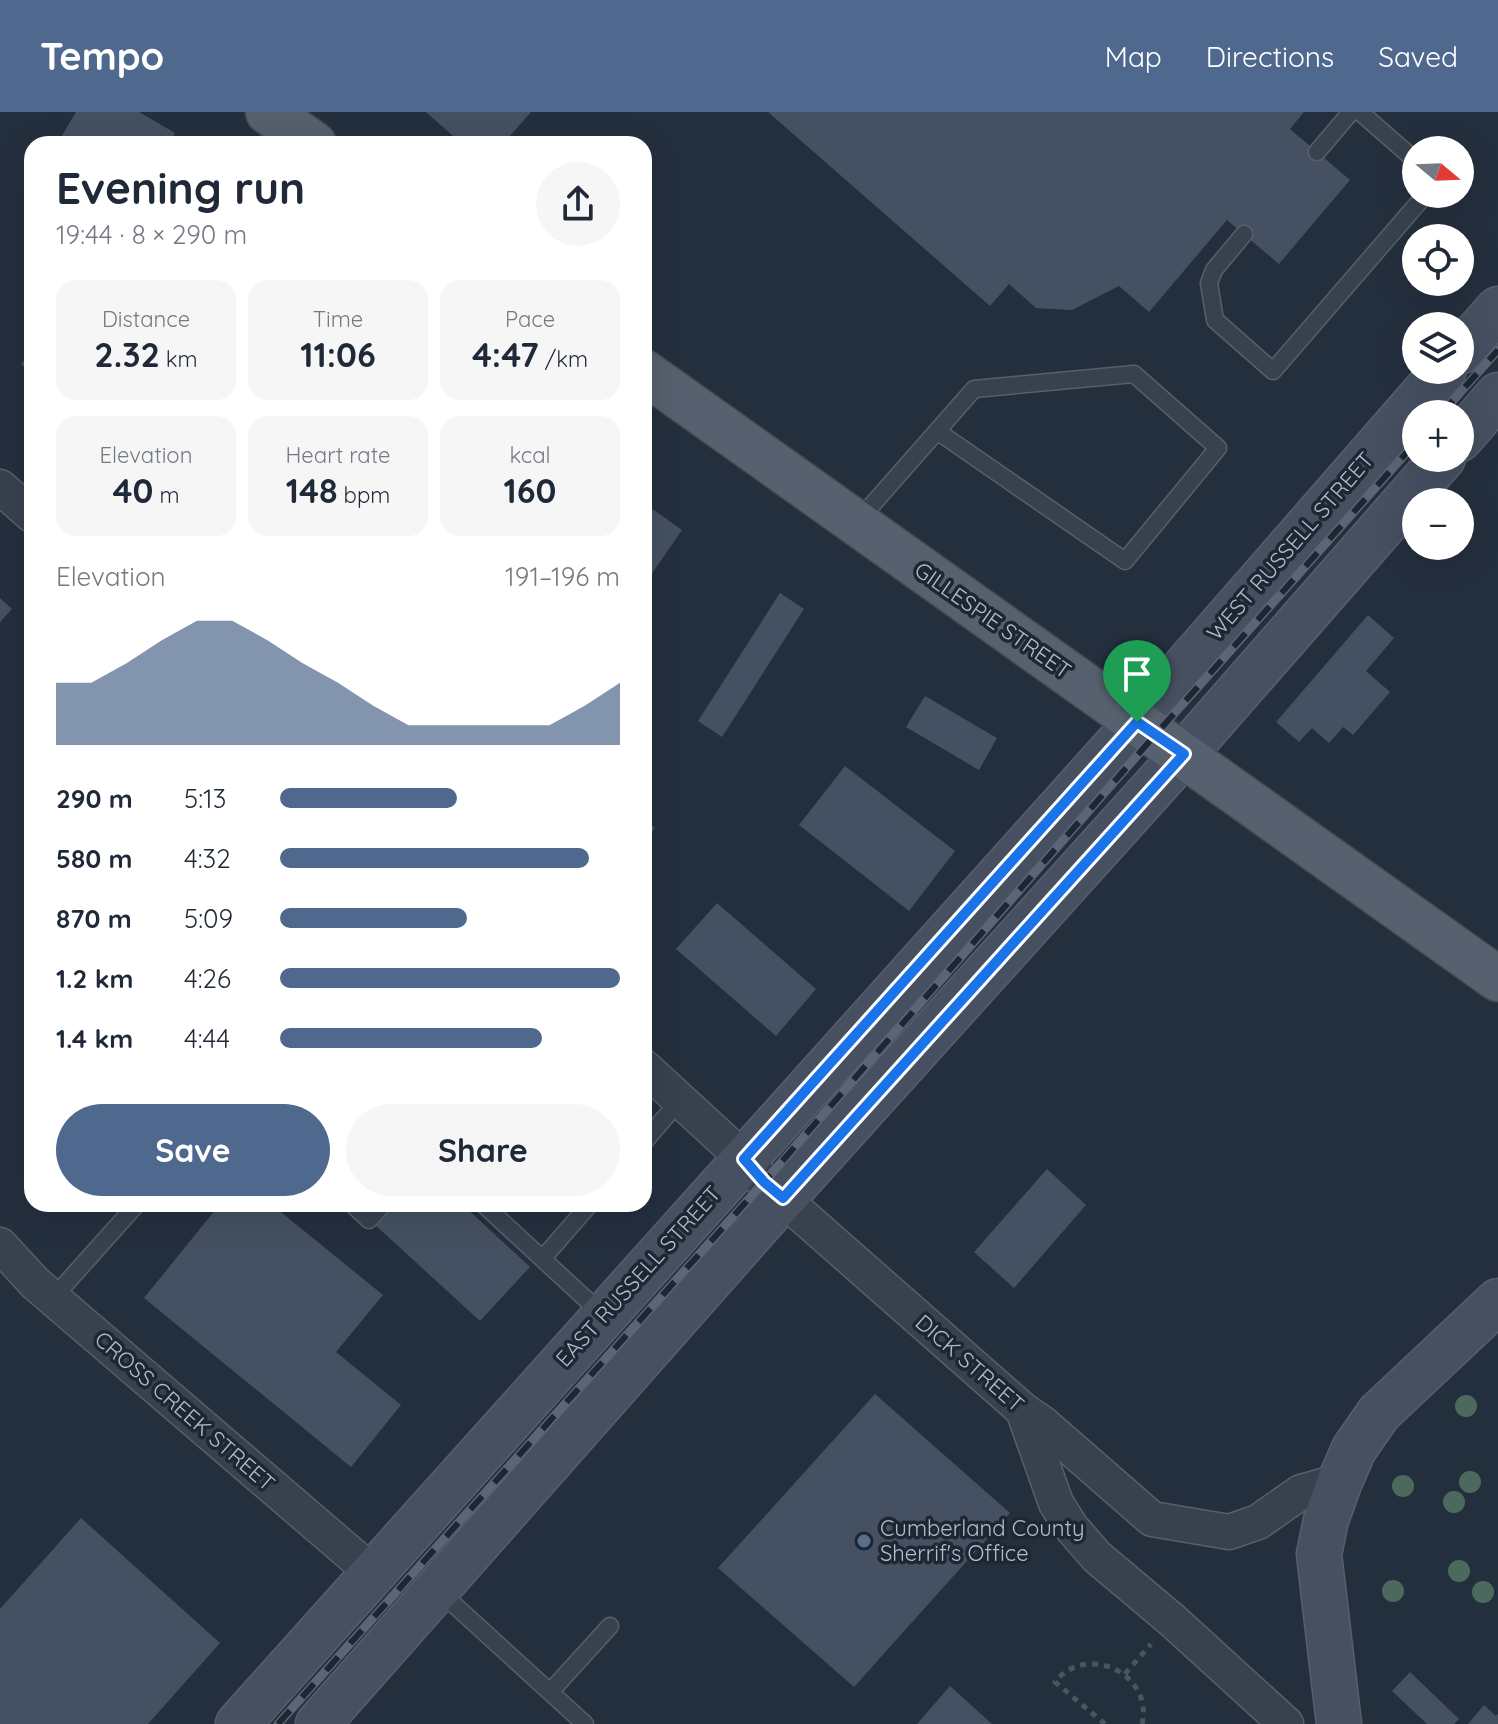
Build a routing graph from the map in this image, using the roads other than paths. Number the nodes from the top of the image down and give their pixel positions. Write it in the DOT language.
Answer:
graph roads {
  1 [pos="268,112"];
  2 [pos="1351,112"];
  3 [pos="1360,112"];
  4 [pos="302,136"];
  5 [pos="1402,149"];
  6 [pos="1317,152"];
  7 [pos="1414,208"];
  8 [pos="1244,234"];
  9 [pos="1498,309"];
  10 [pos="1474,336"];
  11 [pos="652,378"];
  12 [pos="1432,384"];
  13 [pos="1498,395"];
  14 [pos="1474,423"];
  15 [pos="937,431"];
  16 [pos="1431,472"];
  17 [pos="0,487"];
  18 [pos="24,508"];
  19 [pos="856,523"];
  20 [pos="1137,722"];
  21 [pos="1184,754"];
  22 [pos="1498,979"];
  23 [pos="652,1074"];
  24 [pos="680,1100"];
  25 [pos="652,1133"];
  26 [pos="744,1159"];
  27 [pos="783,1198"];
  28 [pos="130,1212"];
  29 [pos="360,1212"];
  30 [pos="376,1212"];
  31 [pos="492,1212"];
  32 [pos="583,1212"];
  33 [pos="0,1245"];
  34 [pos="543,1258"];
  35 [pos="53,1298"];
  36 [pos="1498,1301"];
  37 [pos="603,1315"];
  38 [pos="1023,1410"];
  39 [pos="1340,1481"];
  40 [pos="373,1573"];
  41 [pos="437,1589"];
  42 [pos="610,1626"];
  43 [pos="550,1692"];
  44 [pos="238,1724"];
  45 [pos="318,1724"];
  46 [pos="585,1724"];
  47 [pos="1286,1724"];
  48 [pos="1339,1724"];
  1 -- 4 [label="main road"];
  2 -- 6 [label="lane"];
  3 -- 5 [label="lane"];
  7 -- 8 [label="lane"];
  9 -- 10 [label="main road"];
  11 -- 19 [label="main road, GILLESPIE STREET"];
  12 -- 20 [label="main road, WEST RUSSELL STREET"];
  13 -- 14 [label="main road"];
  15 -- 15 [label="lane"];
  15 -- 19 [label="lane"];
  16 -- 21 [label="main road"];
  17 -- 18 [label="street"];
  19 -- 20 [label="main road, GILLESPIE STREET"];
  20 -- 21 [label="main road, GILLESPIE STREET"];
  20 -- 26 [label="main road, EAST RUSSELL STREET"];
  21 -- 22 [label="main road, GILLESPIE STREET"];
  21 -- 27 [label="main road"];
  23 -- 24 [label="street, DICK STREET"];
  24 -- 25 [label="lane"];
  24 -- 26 [label="street, DICK STREET"];
  26 -- 27 [label="street, DICK STREET"];
  26 -- 37 [label="main road, EAST RUSSELL STREET"];
  27 -- 38 [label="street, DICK STREET"];
  27 -- 41 [label="main road"];
  28 -- 35 [label="lane"];
  29 -- 30 [label="lane"];
  31 -- 34 [label="lane"];
  32 -- 34 [label="lane"];
  33 -- 35 [label="street, CROSS CREEK STREET"];
  34 -- 37 [label="lane"];
  35 -- 40 [label="street, CROSS CREEK STREET"];
  36 -- 39 [label="main road"];
  37 -- 40 [label="main road, EAST RUSSELL STREET"];
  38 -- 39 [label="street, DICK STREET"];
  38 -- 47 [label="street"];
  39 -- 48 [label="main road"];
  40 -- 44 [label="main road, EAST RUSSELL STREET"];
  41 -- 43 [label="lane"];
  41 -- 45 [label="main road"];
  42 -- 43 [label="lane"];
  43 -- 46 [label="lane"];
}
